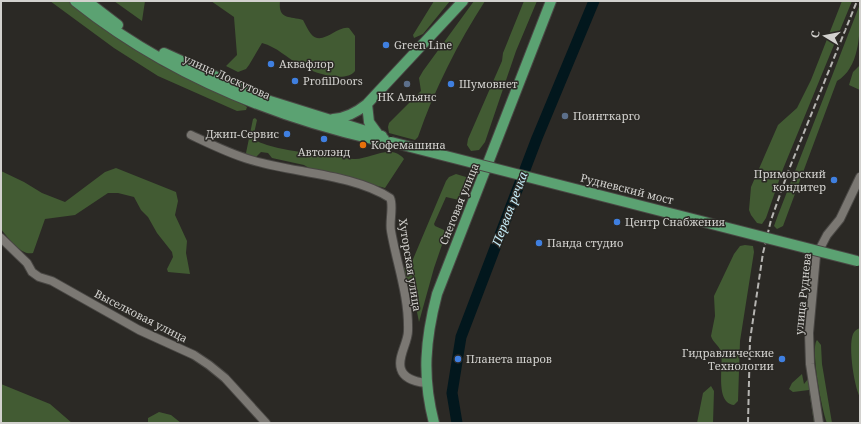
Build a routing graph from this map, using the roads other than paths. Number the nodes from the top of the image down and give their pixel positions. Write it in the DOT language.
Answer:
graph roads {
  1 [pos="76,1"];
  2 [pos="86,1"];
  3 [pos="463,1"];
  4 [pos="551,1"];
  5 [pos="367,104"];
  6 [pos="329,120"];
  7 [pos="358,132"];
  8 [pos="191,135"];
  9 [pos="384,138"];
  10 [pos="860,177"];
  11 [pos="1,238"];
  12 [pos="859,262"];
  13 [pos="426,383"];
  14 [pos="266,423"];
  15 [pos="434,423"];
  16 [pos="819,423"];
  1 -- 7 [label="main road, улица Лоскутова"];
  2 -- 6 [label="main road, улица Лоскутова"];
  3 -- 5 [label="main road"];
  4 -- 13 [label="main road, Снеговая улица"];
  5 -- 6 [label="main road"];
  5 -- 7 [label="main road"];
  5 -- 9 [label="main road"];
  6 -- 7 [label="main road, улица Лоскутова"];
  7 -- 9 [label="main road, улица Лоскутова"];
  8 -- 13 [label="street, Хуторская улица"];
  9 -- 12 [label="main road, Рудневский мост, bridge"];
  10 -- 16 [label="street, улица Руднева"];
  11 -- 14 [label="street, Выселковая улица"];
  13 -- 15 [label="main road, Снеговая улица"];
}
